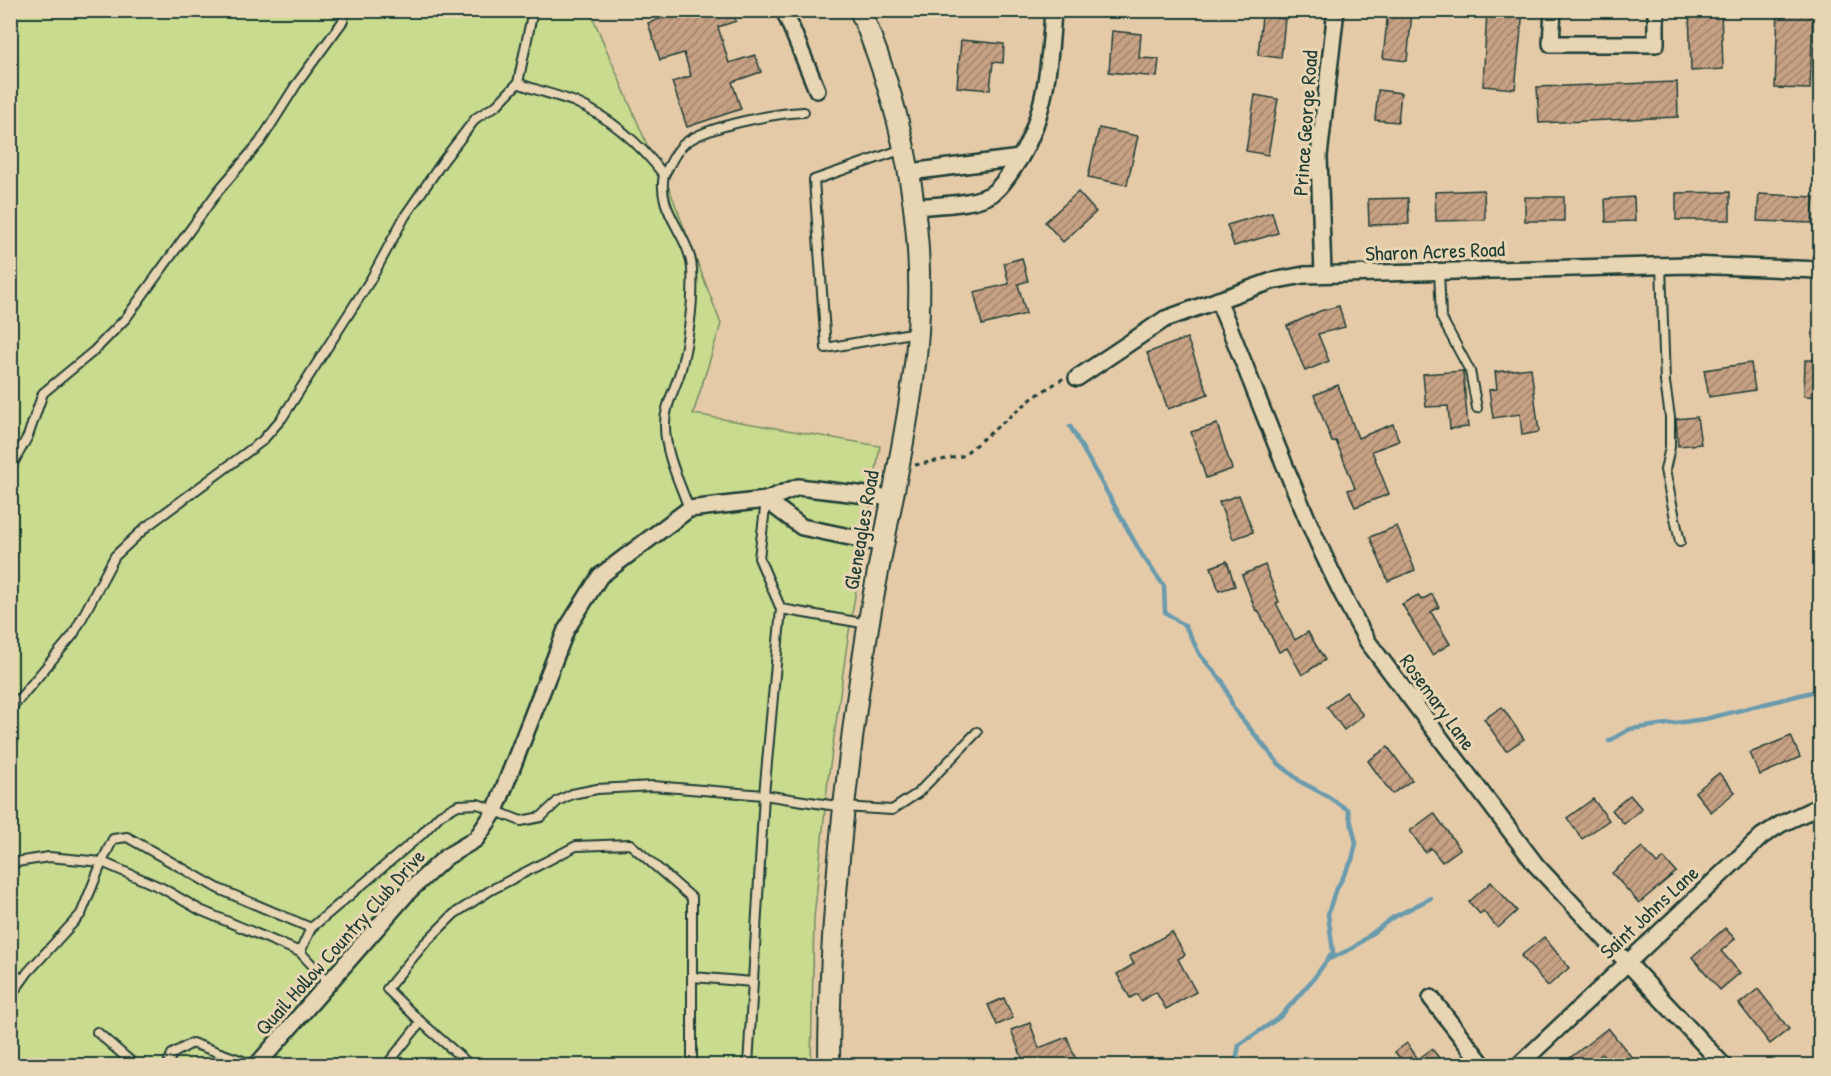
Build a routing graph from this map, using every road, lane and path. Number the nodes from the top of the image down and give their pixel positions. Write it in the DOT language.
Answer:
graph roads {
  1 [pos="345,10"];
  2 [pos="533,10"];
  3 [pos="784,10"];
  4 [pos="860,10"];
  5 [pos="1053,10"];
  6 [pos="1336,10"];
  7 [pos="1553,10"];
  8 [pos="1656,10"];
  9 [pos="518,83"];
  10 [pos="817,90"];
  11 [pos="804,112"];
  12 [pos="904,149"];
  13 [pos="1020,158"];
  14 [pos="910,172"];
  15 [pos="664,175"];
  16 [pos="914,207"];
  17 [pos="1661,265"];
  18 [pos="1821,270"];
  19 [pos="1439,271"];
  20 [pos="1323,274"];
  21 [pos="1218,300"];
  22 [pos="918,332"];
  23 [pos="1077,378"];
  24 [pos="1476,408"];
  25 [pos="915,465"];
  26 [pos="10,469"];
  27 [pos="892,498"];
  28 [pos="766,500"];
  29 [pos="865,508"];
  30 [pos="689,509"];
  31 [pos="861,526"];
  32 [pos="1680,542"];
  33 [pos="883,544"];
  34 [pos="781,609"];
  35 [pos="869,624"];
  36 [pos="10,710"];
  37 [pos="977,732"];
  38 [pos="764,795"];
  39 [pos="1821,806"];
  40 [pos="843,807"];
  41 [pos="495,811"];
  42 [pos="102,862"];
  43 [pos="10,863"];
  44 [pos="311,928"];
  45 [pos="300,952"];
  46 [pos="1627,962"];
  47 [pos="10,969"];
  48 [pos="693,977"];
  49 [pos="22,980"];
  50 [pos="753,982"];
  51 [pos="329,983"];
  52 [pos="10,997"];
  53 [pos="1431,998"];
  54 [pos="421,1022"];
  55 [pos="97,1032"];
  56 [pos="467,1064"];
  57 [pos="136,1065"];
  58 [pos="167,1065"];
  59 [pos="257,1065"];
  60 [pos="386,1065"];
  61 [pos="692,1065"];
  62 [pos="748,1065"];
  63 [pos="829,1065"];
  64 [pos="1484,1065"];
  65 [pos="1518,1065"];
  66 [pos="1724,1065"];
  1 -- 26 [label="lane"];
  2 -- 9 [label="lane"];
  3 -- 10 [label="street"];
  4 -- 12 [label="street, Gleneagles Road"];
  5 -- 13 [label="street"];
  6 -- 20 [label="street, Prince George Road"];
  7 -- 8 [label="street"];
  9 -- 15 [label="lane"];
  9 -- 36 [label="lane"];
  11 -- 15 [label="lane"];
  12 -- 14 [label="street, Gleneagles Road"];
  12 -- 22 [label="lane"];
  13 -- 14 [label="street"];
  13 -- 16 [label="street"];
  14 -- 16 [label="street, Gleneagles Road"];
  15 -- 30 [label="lane"];
  16 -- 22 [label="street, Gleneagles Road"];
  17 -- 18 [label="street, Sharon Acres Road"];
  17 -- 19 [label="street, Sharon Acres Road"];
  17 -- 32 [label="lane"];
  19 -- 20 [label="street, Sharon Acres Road"];
  19 -- 24 [label="lane"];
  20 -- 21 [label="street, Sharon Acres Road"];
  21 -- 23 [label="street, Sharon Acres Road"];
  21 -- 46 [label="street, Rosemary Lane"];
  22 -- 27 [label="street, Gleneagles Road"];
  23 -- 25 [label="path"];
  27 -- 28 [label="street"];
  27 -- 33 [label="street, Gleneagles Road"];
  28 -- 30 [label="street"];
  28 -- 33 [label="street"];
  28 -- 34 [label="lane"];
  29 -- 31 [label="path"];
  30 -- 41 [label="street, Quail Hollow Country Club Drive"];
  33 -- 35 [label="street, Gleneagles Road"];
  34 -- 35 [label="lane"];
  34 -- 38 [label="lane"];
  35 -- 40 [label="street, Gleneagles Road"];
  37 -- 40 [label="lane"];
  38 -- 40 [label="lane"];
  38 -- 41 [label="lane"];
  38 -- 50 [label="lane"];
  39 -- 46 [label="street, Saint Johns Lane"];
  40 -- 63 [label="street, Gleneagles Road"];
  41 -- 44 [label="lane"];
  41 -- 51 [label="street, Quail Hollow Country Club Drive"];
  42 -- 43 [label="lane"];
  42 -- 44 [label="lane"];
  42 -- 45 [label="lane"];
  42 -- 49 [label="lane"];
  44 -- 45 [label="lane"];
  45 -- 51 [label="lane"];
  46 -- 65 [label="street, Saint Johns Lane"];
  46 -- 66 [label="street, Rosemary Lane"];
  47 -- 49 [label="lane"];
  48 -- 50 [label="lane"];
  48 -- 54 [label="lane"];
  48 -- 61 [label="lane"];
  49 -- 52 [label="lane"];
  50 -- 62 [label="lane"];
  51 -- 59 [label="street, Quail Hollow Country Club Drive"];
  53 -- 64 [label="street"];
  54 -- 56 [label="lane"];
  54 -- 60 [label="lane"];
  55 -- 57 [label="lane"];
  58 -- 59 [label="lane"];
}
